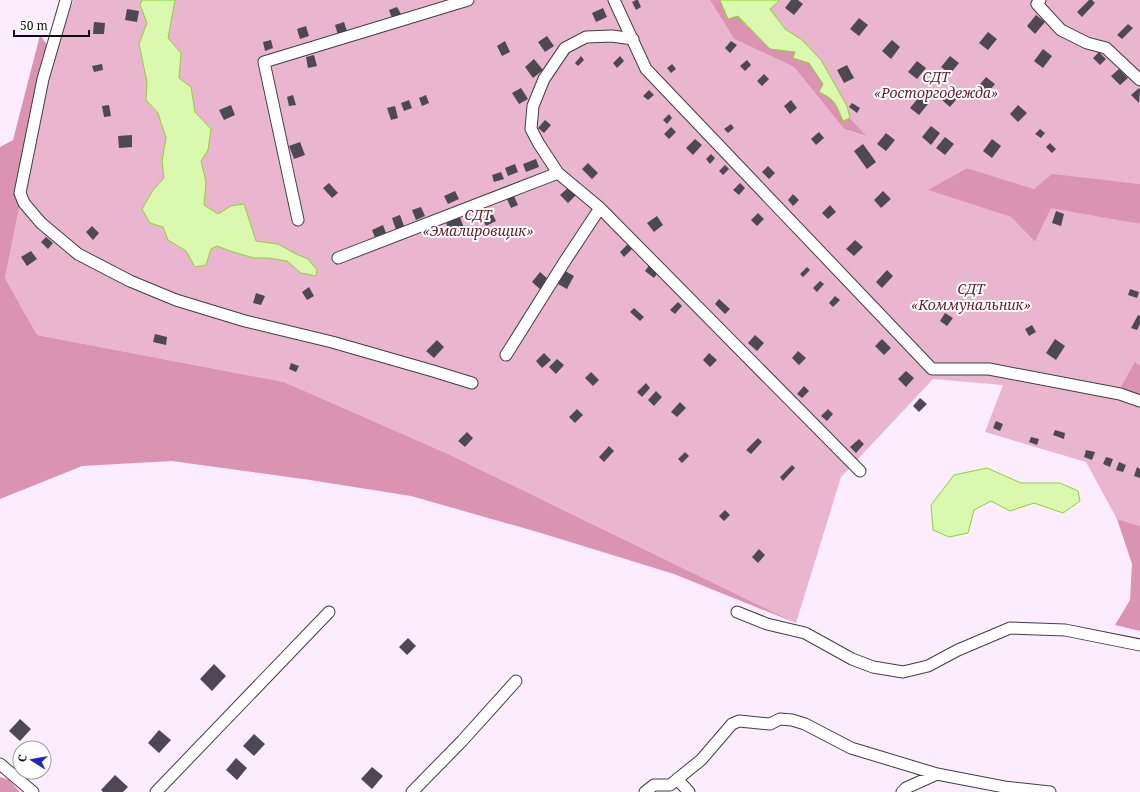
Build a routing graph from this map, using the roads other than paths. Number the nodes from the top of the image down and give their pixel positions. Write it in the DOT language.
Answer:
graph roads {
  1 [pos="66,0"];
  2 [pos="468,0"];
  3 [pos="614,0"];
  4 [pos="1040,0"];
  5 [pos="632,39"];
  6 [pos="1140,80"];
  7 [pos="558,173"];
  8 [pos="600,208"];
  9 [pos="298,220"];
  10 [pos="338,258"];
  11 [pos="506,355"];
  12 [pos="472,383"];
  13 [pos="1140,401"];
  14 [pos="860,471"];
  15 [pos="329,612"];
  16 [pos="737,612"];
  17 [pos="1140,646"];
  18 [pos="516,681"];
  19 [pos="0,764"];
  20 [pos="937,774"];
  21 [pos="677,779"];
  22 [pos="33,792"];
  23 [pos="156,792"];
  24 [pos="412,792"];
  25 [pos="646,792"];
  26 [pos="689,792"];
  27 [pos="902,792"];
  28 [pos="1050,792"];
  1 -- 12 [label="street"];
  2 -- 9 [label="street"];
  3 -- 5 [label="street"];
  4 -- 6 [label="street"];
  5 -- 7 [label="street"];
  5 -- 13 [label="street"];
  7 -- 8 [label="street"];
  7 -- 10 [label="street"];
  8 -- 11 [label="street"];
  8 -- 14 [label="street"];
  15 -- 23 [label="street"];
  16 -- 17 [label="street"];
  18 -- 24 [label="street"];
  19 -- 22 [label="street"];
  20 -- 21 [label="street"];
  20 -- 27 [label="street"];
  20 -- 28 [label="street"];
  21 -- 25 [label="street"];
  21 -- 26 [label="street"];
}
